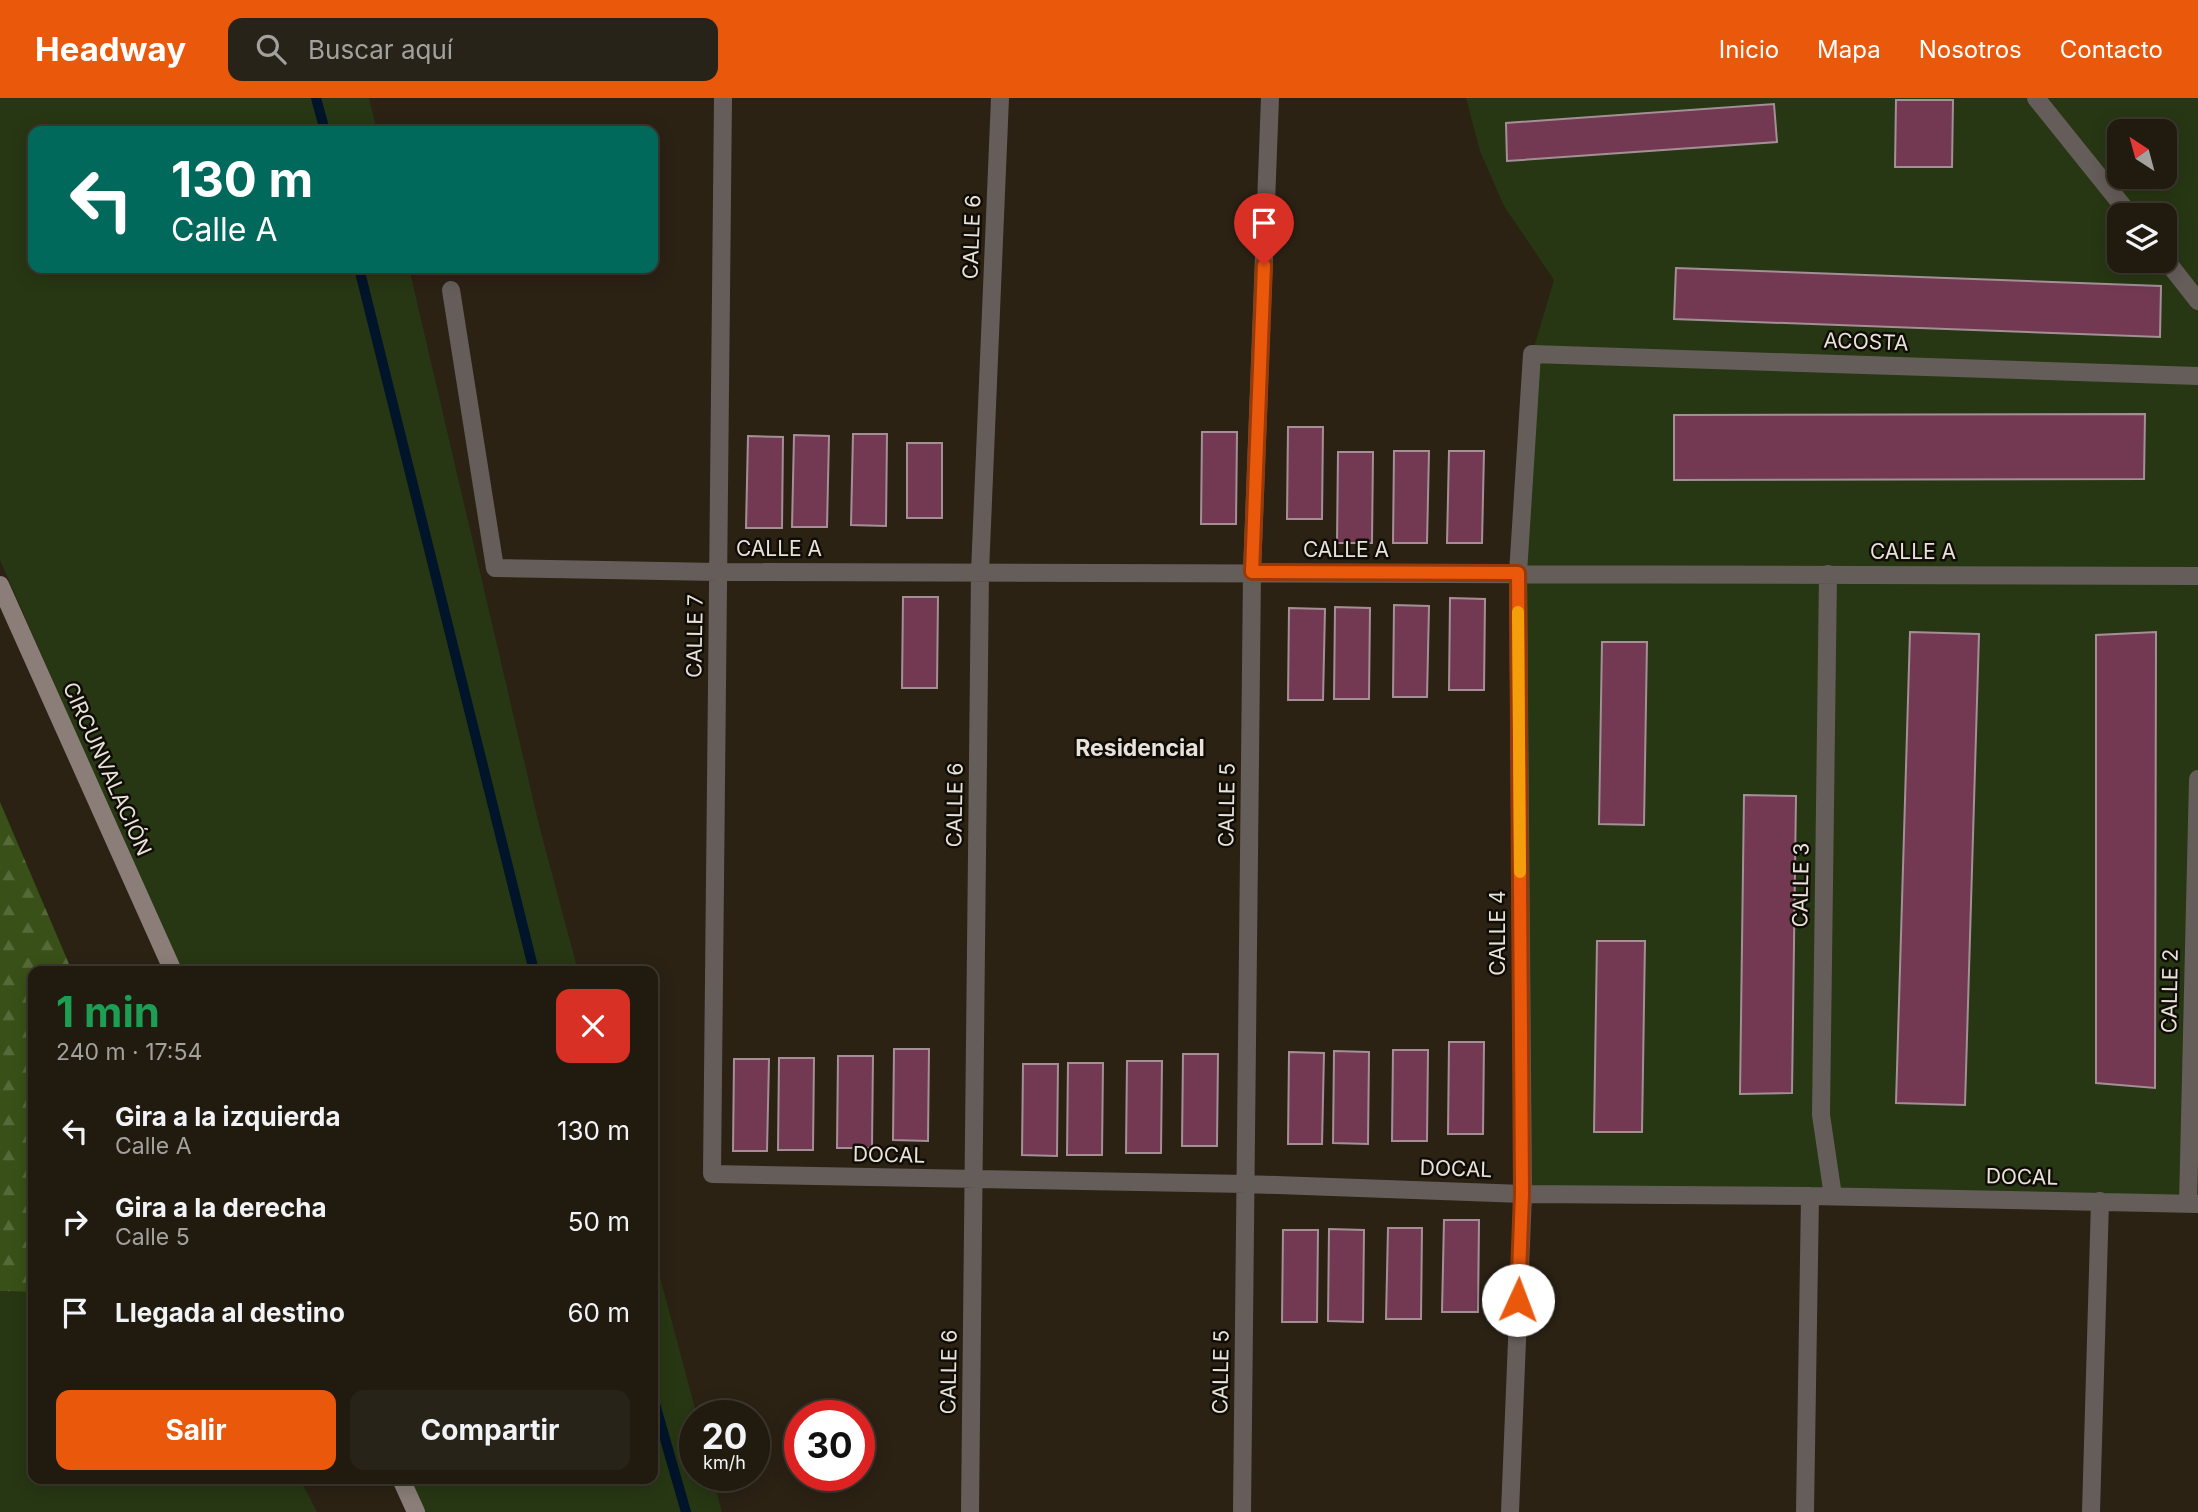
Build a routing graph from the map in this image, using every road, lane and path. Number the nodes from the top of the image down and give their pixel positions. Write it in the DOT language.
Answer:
graph roads {
  1 [pos="723,98"];
  2 [pos="1000,98"];
  3 [pos="1270,98"];
  4 [pos="2036,98"];
  5 [pos="2120,203"];
  6 [pos="2176,273"];
  7 [pos="451,290"];
  8 [pos="2198,300"];
  9 [pos="1532,354"];
  10 [pos="2198,376"];
  11 [pos="718,572"];
  12 [pos="980,572"];
  13 [pos="1252,572"];
  14 [pos="1518,573"];
  15 [pos="1828,574"];
  16 [pos="2198,576"];
  17 [pos="0,585"];
  18 [pos="2198,779"];
  19 [pos="171,966"];
  20 [pos="712,1174"];
  21 [pos="973,1179"];
  22 [pos="1246,1184"];
  23 [pos="1522,1194"];
  24 [pos="1810,1196"];
  25 [pos="1833,1196"];
  26 [pos="2100,1201"];
  27 [pos="2193,1204"];
  28 [pos="403,1484"];
  29 [pos="416,1512"];
  30 [pos="970,1512"];
  31 [pos="1242,1512"];
  32 [pos="1510,1512"];
  33 [pos="1805,1512"];
  34 [pos="2091,1512"];
  1 -- 11 [label="street, CALLE 7"];
  2 -- 12 [label="street, CALLE 6"];
  3 -- 13 [label="street, CALLE 5"];
  4 -- 5 [label="street"];
  6 -- 8 [label="street"];
  7 -- 11 [label="street, CALLE A"];
  9 -- 10 [label="street, ACOSTA"];
  9 -- 14 [label="street, CALLE 4"];
  11 -- 12 [label="street, CALLE A"];
  11 -- 20 [label="street, CALLE 7"];
  12 -- 13 [label="street, CALLE A"];
  12 -- 21 [label="street, CALLE 6"];
  13 -- 14 [label="street, CALLE A"];
  13 -- 22 [label="street, CALLE 5"];
  14 -- 15 [label="street, CALLE A"];
  14 -- 23 [label="street, CALLE 4"];
  15 -- 16 [label="street, CALLE A"];
  15 -- 25 [label="street, CALLE 3"];
  17 -- 19 [label="street, CIRCUNVALACIÓN"];
  18 -- 27 [label="street, CALLE 2"];
  20 -- 21 [label="street, DOCAL"];
  21 -- 22 [label="street, DOCAL"];
  21 -- 30 [label="street, CALLE 6"];
  22 -- 23 [label="street, DOCAL"];
  22 -- 31 [label="street, CALLE 5"];
  23 -- 24 [label="street, DOCAL"];
  23 -- 32 [label="street, CALLE 4"];
  24 -- 25 [label="street, DOCAL"];
  24 -- 33 [label="street"];
  25 -- 26 [label="street, DOCAL"];
  26 -- 27 [label="street, DOCAL"];
  26 -- 34 [label="street"];
  28 -- 29 [label="street"];
}
